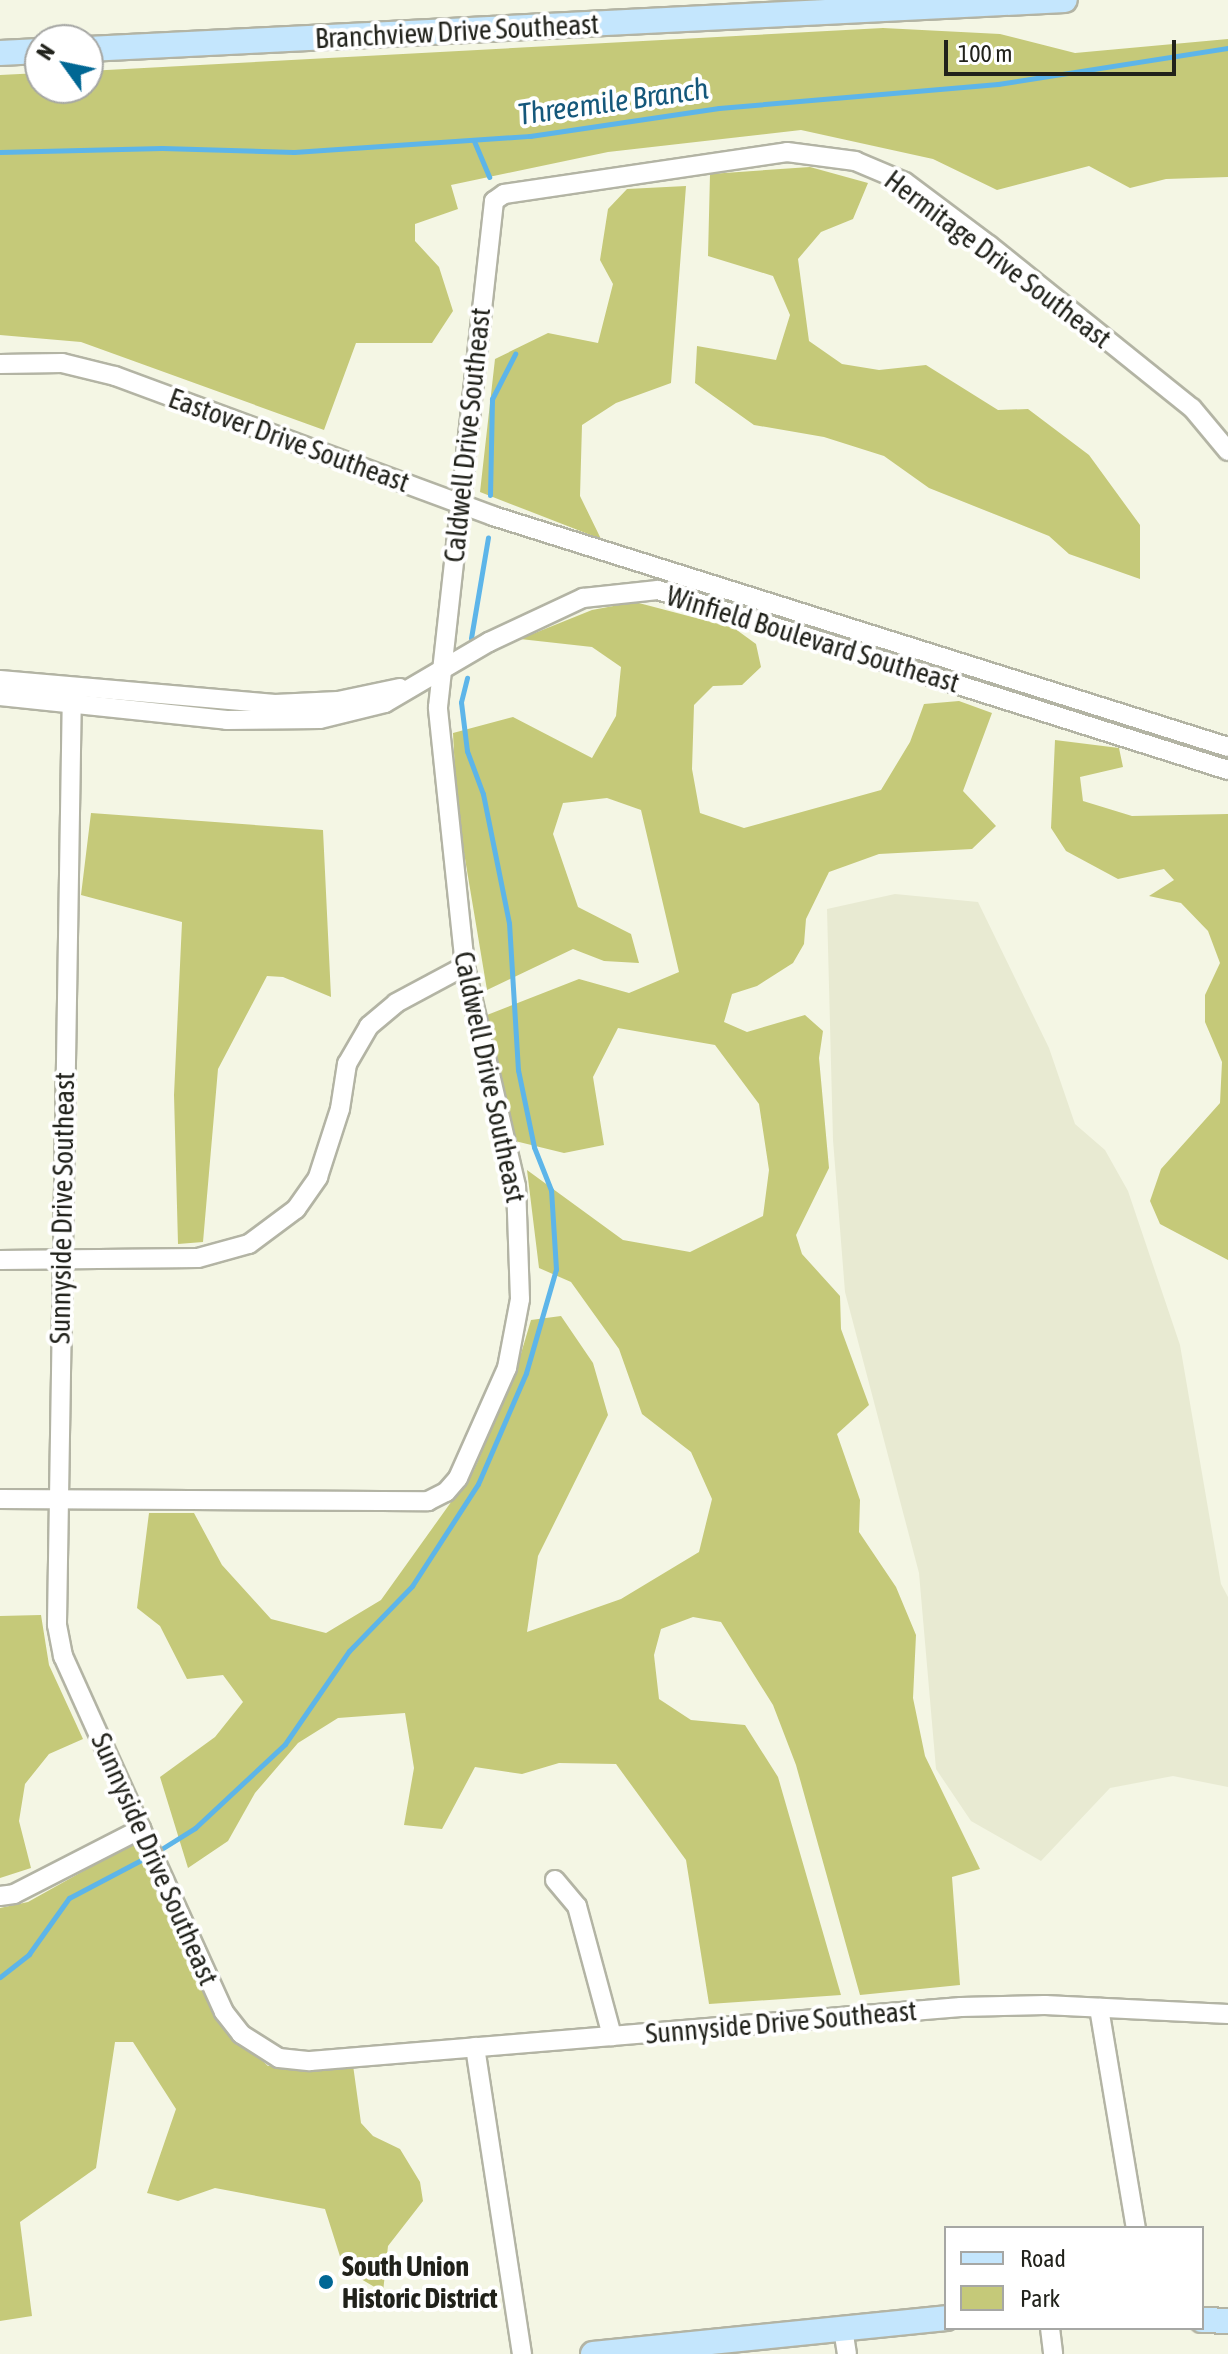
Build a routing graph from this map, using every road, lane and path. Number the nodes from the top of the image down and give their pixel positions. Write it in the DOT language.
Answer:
graph roads {
  1 [pos="1065,0"];
  2 [pos="104,48"];
  3 [pos="24,52"];
  4 [pos="0,53"];
  5 [pos="494,201"];
  6 [pos="0,364"];
  7 [pos="1228,451"];
  8 [pos="461,504"];
  9 [pos="665,571"];
  10 [pos="442,667"];
  11 [pos="0,680"];
  12 [pos="0,696"];
  13 [pos="72,696"];
  14 [pos="1228,747"];
  15 [pos="1228,770"];
  16 [pos="465,966"];
  17 [pos="0,1260"];
  18 [pos="61,1260"];
  19 [pos="0,1499"];
  20 [pos="56,1500"];
  21 [pos="141,1829"];
  22 [pos="555,1880"];
  23 [pos="0,1896"];
  24 [pos="1099,2008"];
  25 [pos="1228,2014"];
  26 [pos="612,2036"];
  27 [pos="475,2047"];
  28 [pos="1136,2226"];
  29 [pos="944,2318"];
  30 [pos="1204,2320"];
  31 [pos="1228,2321"];
  32 [pos="843,2329"];
  33 [pos="1050,2330"];
  34 [pos="522,2354"];
  35 [pos="593,2354"];
  36 [pos="847,2354"];
  37 [pos="1053,2354"];
  1 -- 2 [label="main road, Branchview Drive Southeast"];
  3 -- 4 [label="main road"];
  5 -- 7 [label="street, Hermitage Drive Southeast"];
  5 -- 8 [label="street, Caldwell Drive Southeast"];
  6 -- 8 [label="street, Eastover Drive Southeast"];
  8 -- 9 [label="street, Eastover Drive Southeast"];
  8 -- 10 [label="street, Caldwell Drive Southeast"];
  9 -- 14 [label="street, Winfield Boulevard Southeast"];
  10 -- 13 [label="street, Winfield Boulevard Southeast"];
  10 -- 15 [label="street, Winfield Boulevard Southeast"];
  10 -- 16 [label="street, Caldwell Drive Southeast"];
  11 -- 13 [label="street, Winfield Boulevard Southeast"];
  12 -- 13 [label="street, Winfield Boulevard Southeast"];
  13 -- 18 [label="street, Sunnyside Drive Southeast"];
  16 -- 18 [label="street"];
  16 -- 20 [label="street, Caldwell Drive Southeast"];
  17 -- 18 [label="street"];
  18 -- 20 [label="street, Sunnyside Drive Southeast"];
  19 -- 20 [label="street, Caldwell Drive Southeast"];
  20 -- 21 [label="street, Sunnyside Drive Southeast"];
  21 -- 23 [label="street"];
  21 -- 27 [label="street, Sunnyside Drive Southeast"];
  22 -- 26 [label="street"];
  24 -- 25 [label="street, Sunnyside Drive Southeast"];
  24 -- 26 [label="street, Sunnyside Drive Southeast"];
  24 -- 28 [label="street"];
  26 -- 27 [label="street, Sunnyside Drive Southeast"];
  27 -- 34 [label="street"];
  29 -- 32 [label="main road"];
  30 -- 31 [label="main road"];
  32 -- 35 [label="main road"];
  32 -- 36 [label="street"];
  33 -- 37 [label="street"];
}
